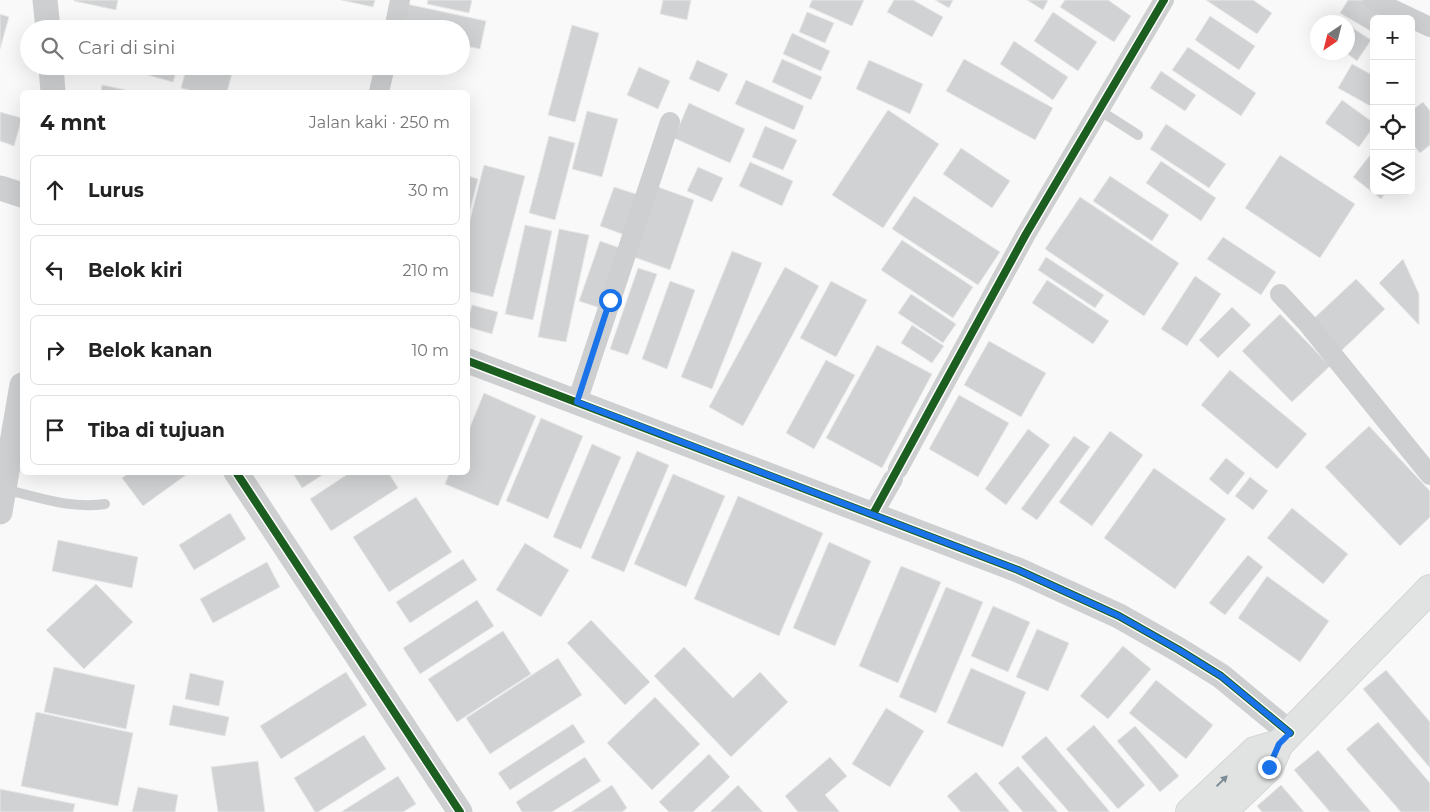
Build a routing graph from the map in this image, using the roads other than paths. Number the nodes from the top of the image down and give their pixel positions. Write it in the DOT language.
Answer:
graph roads {
  1 [pos="45,0"];
  2 [pos="400,0"];
  3 [pos="1164,0"];
  4 [pos="1373,0"];
  5 [pos="47,20"];
  6 [pos="396,20"];
  7 [pos="1430,27"];
  8 [pos="52,75"];
  9 [pos="383,75"];
  10 [pos="53,90"];
  11 [pos="379,90"];
  12 [pos="1099,110"];
  13 [pos="670,122"];
  14 [pos="1138,135"];
  15 [pos="0,188"];
  16 [pos="20,194"];
  17 [pos="1280,294"];
  18 [pos="470,362"];
  19 [pos="20,396"];
  20 [pos="577,402"];
  21 [pos="238,475"];
  22 [pos="1430,475"];
  23 [pos="2,500"];
  24 [pos="105,504"];
  25 [pos="874,514"];
  26 [pos="1430,589"];
  27 [pos="1273,749"];
  28 [pos="460,812"];
  29 [pos="1190,812"];
  30 [pos="1222,812"];
  1 -- 5 [label="street"];
  2 -- 6 [label="street"];
  3 -- 12 [label="street"];
  4 -- 7 [label="street"];
  8 -- 10 [label="street"];
  9 -- 11 [label="street"];
  12 -- 14 [label="lane"];
  12 -- 25 [label="street"];
  13 -- 20 [label="street"];
  15 -- 16 [label="street"];
  17 -- 22 [label="street"];
  18 -- 20 [label="street"];
  19 -- 23 [label="street"];
  20 -- 25 [label="street"];
  21 -- 28 [label="street"];
  23 -- 24 [label="lane"];
  25 -- 27 [label="street"];
  26 -- 27 [label="main road"];
  29 -- 27 [label="main road, one-way"];
  27 -- 30 [label="main road"];
}
